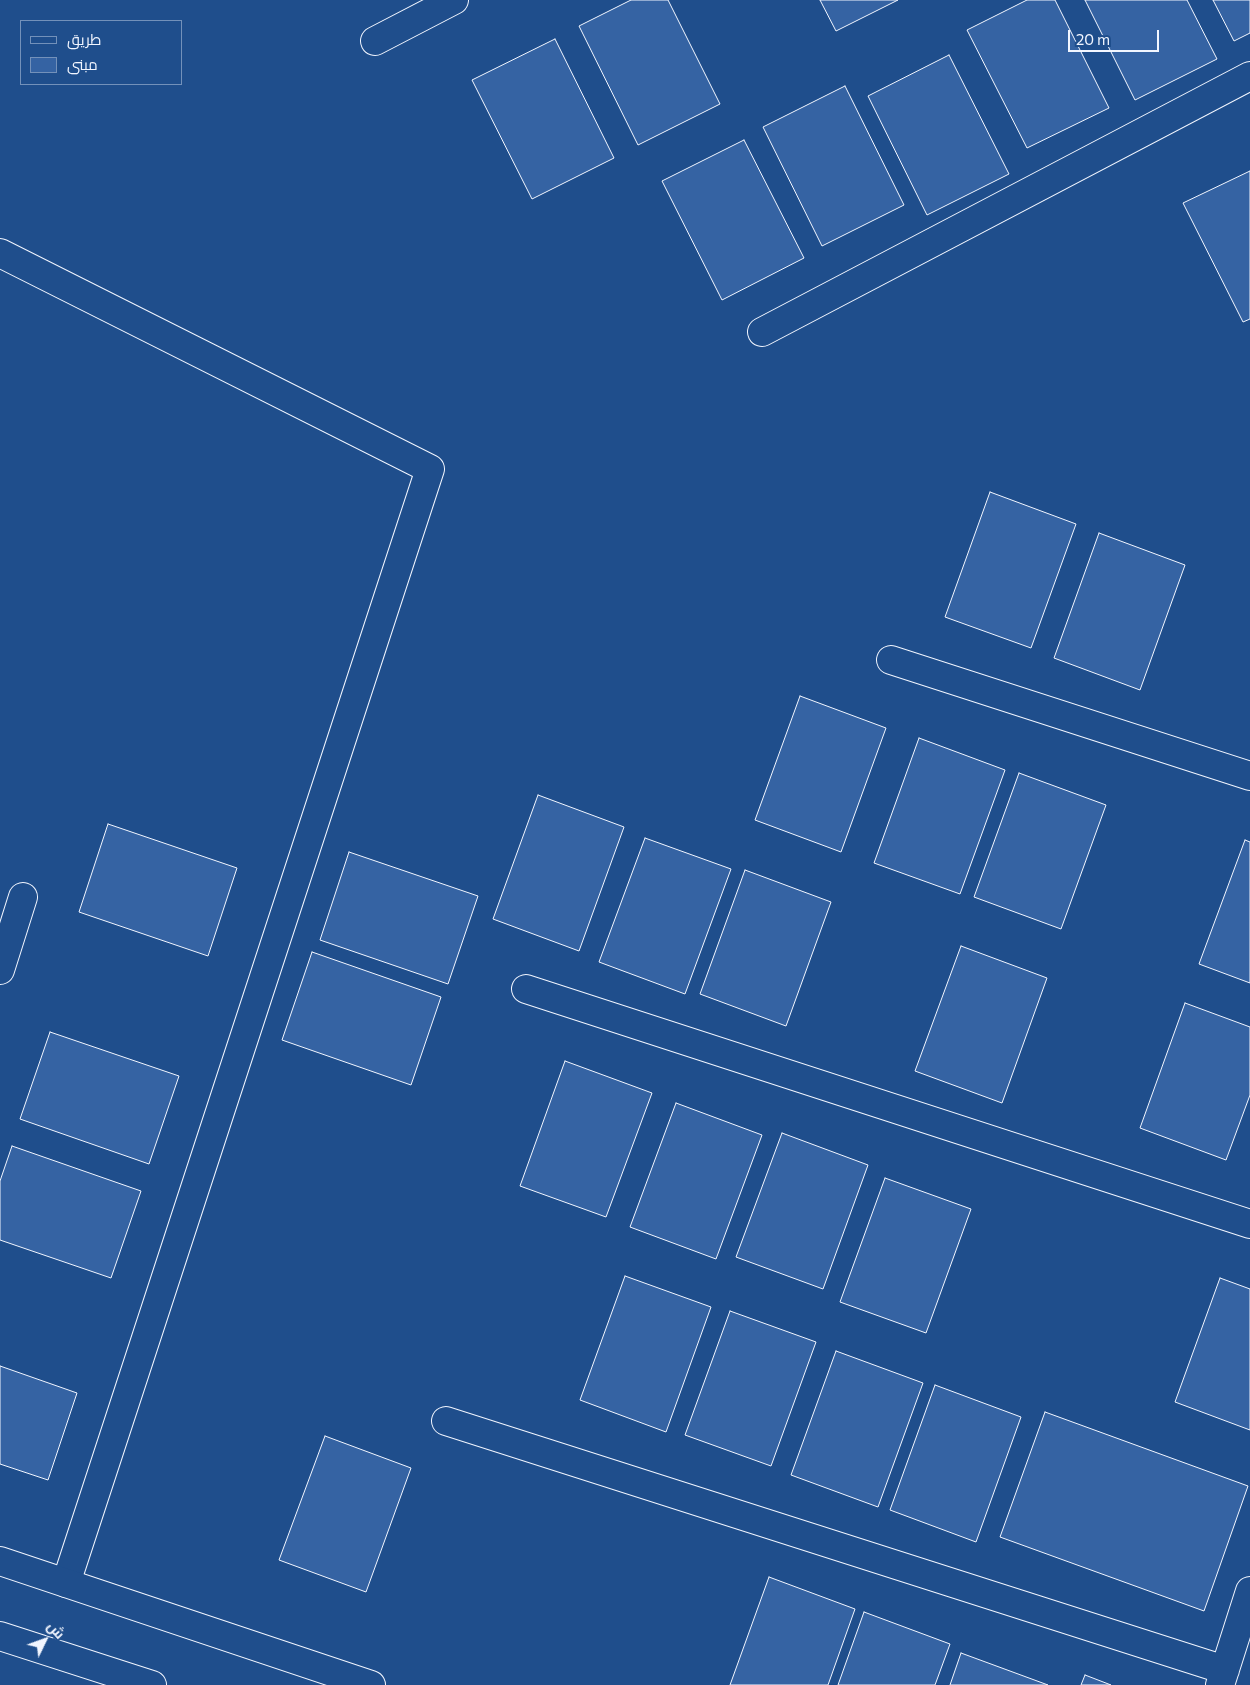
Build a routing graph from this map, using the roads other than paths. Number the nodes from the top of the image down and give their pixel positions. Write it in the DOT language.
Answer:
graph roads {
  1 [pos="454,0"];
  2 [pos="375,41"];
  3 [pos="1250,76"];
  4 [pos="0,253"];
  5 [pos="762,332"];
  6 [pos="891,660"];
  7 [pos="1250,776"];
  8 [pos="23,897"];
  9 [pos="0,970"];
  10 [pos="526,989"];
  11 [pos="1250,1224"];
  12 [pos="446,1420"];
  13 [pos="0,1561"];
  14 [pos="66,1583"];
  15 [pos="1250,1592"];
  16 [pos="0,1636"];
  17 [pos="1223,1678"];
  18 [pos="152,1685"];
  19 [pos="371,1685"];
  1 -- 2 [label="street"];
  3 -- 5 [label="street"];
  4 -- 14 [label="street"];
  6 -- 7 [label="street"];
  8 -- 9 [label="street"];
  10 -- 11 [label="street"];
  12 -- 17 [label="street"];
  13 -- 14 [label="street"];
  14 -- 19 [label="street"];
  15 -- 17 [label="street"];
  16 -- 18 [label="street"];
}
